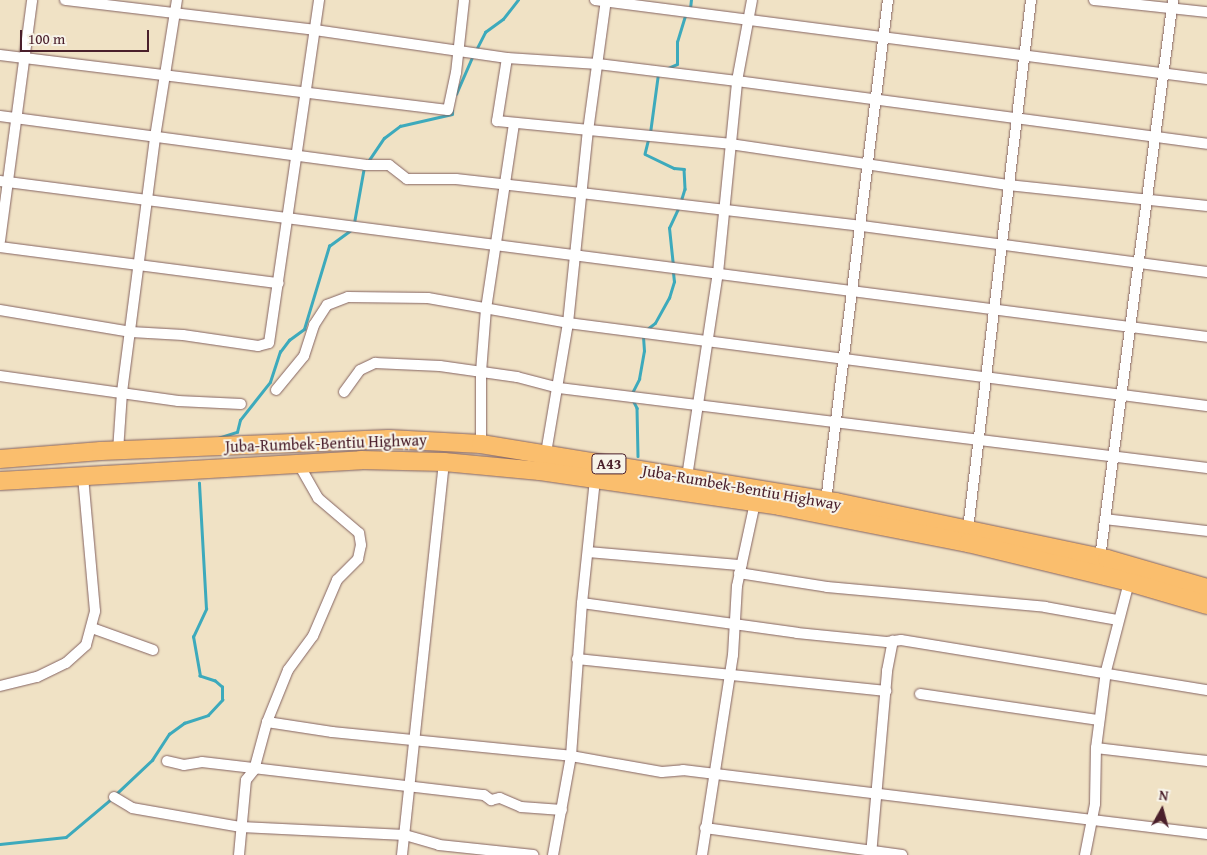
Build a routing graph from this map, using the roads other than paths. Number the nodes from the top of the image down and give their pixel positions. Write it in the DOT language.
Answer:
graph roads {
  1 [pos="32,0"];
  2 [pos="65,0"];
  3 [pos="177,0"];
  4 [pos="319,0"];
  5 [pos="464,0"];
  6 [pos="595,0"];
  7 [pos="606,0"];
  8 [pos="752,0"];
  9 [pos="888,0"];
  10 [pos="1031,0"];
  11 [pos="1094,0"];
  12 [pos="1172,4"];
  13 [pos="1207,12"];
  14 [pos="175,15"];
  15 [pos="750,20"];
  16 [pos="315,30"];
  17 [pos="884,35"];
  18 [pos="457,49"];
  19 [pos="0,54"];
  20 [pos="1026,55"];
  21 [pos="24,58"];
  22 [pos="507,58"];
  23 [pos="598,64"];
  24 [pos="1162,74"];
  25 [pos="166,78"];
  26 [pos="1207,80"];
  27 [pos="737,81"];
  28 [pos="305,94"];
  29 [pos="876,99"];
  30 [pos="0,116"];
  31 [pos="16,118"];
  32 [pos="1018,120"];
  33 [pos="514,123"];
  34 [pos="588,131"];
  35 [pos="154,137"];
  36 [pos="1155,138"];
  37 [pos="730,144"];
  38 [pos="1207,144"];
  39 [pos="298,155"];
  40 [pos="869,163"];
  41 [pos="4,181"];
  42 [pos="505,184"];
  43 [pos="1008,185"];
  44 [pos="581,193"];
  45 [pos="148,200"];
  46 [pos="1147,200"];
  47 [pos="1207,206"];
  48 [pos="722,210"];
  49 [pos="288,218"];
  50 [pos="862,226"];
  51 [pos="0,241"];
  52 [pos="498,245"];
  53 [pos="0,247"];
  54 [pos="1002,247"];
  55 [pos="576,256"];
  56 [pos="1138,264"];
  57 [pos="139,265"];
  58 [pos="1207,272"];
  59 [pos="718,273"];
  60 [pos="279,283"];
  61 [pos="854,292"];
  62 [pos="486,309"];
  63 [pos="0,310"];
  64 [pos="994,311"];
  65 [pos="568,323"];
  66 [pos="1132,328"];
  67 [pos="131,332"];
  68 [pos="1207,337"];
  69 [pos="707,341"];
  70 [pos="845,358"];
  71 [pos="481,372"];
  72 [pos="0,376"];
  73 [pos="985,376"];
  74 [pos="559,388"];
  75 [pos="276,390"];
  76 [pos="122,392"];
  77 [pos="344,392"];
  78 [pos="1121,394"];
  79 [pos="241,404"];
  80 [pos="695,406"];
  81 [pos="1207,406"];
  82 [pos="837,421"];
  83 [pos="978,439"];
  84 [pos="481,444"];
  85 [pos="118,451"];
  86 [pos="546,453"];
  87 [pos="1112,456"];
  88 [pos="0,459"];
  89 [pos="444,462"];
  90 [pos="298,463"];
  91 [pos="1207,468"];
  92 [pos="83,476"];
  93 [pos="686,477"];
  94 [pos="596,480"];
  95 [pos="0,481"];
  96 [pos="826,501"];
  97 [pos="755,503"];
  98 [pos="1106,519"];
  99 [pos="968,529"];
  100 [pos="1207,531"];
  101 [pos="588,552"];
  102 [pos="1100,558"];
  103 [pos="740,569"];
  104 [pos="1129,582"];
  105 [pos="1207,588"];
  106 [pos="582,603"];
  107 [pos="1207,605"];
  108 [pos="1117,620"];
  109 [pos="735,622"];
  110 [pos="92,628"];
  111 [pos="892,641"];
  112 [pos="153,650"];
  113 [pos="577,659"];
  114 [pos="1106,671"];
  115 [pos="730,674"];
  116 [pos="0,686"];
  117 [pos="1207,690"];
  118 [pos="886,691"];
  119 [pos="920,694"];
  120 [pos="1099,720"];
  121 [pos="267,722"];
  122 [pos="414,740"];
  123 [pos="1096,748"];
  124 [pos="571,756"];
  125 [pos="1207,760"];
  126 [pos="167,761"];
  127 [pos="254,770"];
  128 [pos="715,775"];
  129 [pos="409,788"];
  130 [pos="877,795"];
  131 [pos="114,797"];
  132 [pos="562,810"];
  133 [pos="1091,819"];
  134 [pos="240,827"];
  135 [pos="705,828"];
  136 [pos="1207,834"];
  137 [pos="404,835"];
  138 [pos="871,853"];
  139 [pos="239,855"];
  140 [pos="402,855"];
  141 [pos="533,855"];
  142 [pos="553,855"];
  143 [pos="702,855"];
  144 [pos="902,855"];
  145 [pos="1085,855"];
  1 -- 21 [label="street"];
  2 -- 14 [label="street"];
  3 -- 14 [label="street"];
  4 -- 16 [label="street"];
  5 -- 18 [label="street"];
  6 -- 7 [label="street"];
  7 -- 15 [label="street"];
  7 -- 23 [label="street"];
  8 -- 15 [label="street"];
  9 -- 17 [label="street"];
  10 -- 20 [label="street"];
  11 -- 12 [label="street"];
  12 -- 13 [label="street"];
  12 -- 24 [label="street"];
  14 -- 16 [label="street"];
  14 -- 25 [label="street"];
  15 -- 17 [label="street"];
  15 -- 27 [label="street"];
  16 -- 18 [label="street"];
  16 -- 28 [label="street"];
  17 -- 20 [label="street"];
  17 -- 29 [label="street"];
  18 -- 22 [label="street"];
  18 -- 28 [label="street"];
  19 -- 21 [label="street"];
  20 -- 24 [label="street"];
  20 -- 32 [label="street"];
  21 -- 25 [label="street"];
  21 -- 31 [label="street"];
  22 -- 23 [label="street"];
  22 -- 33 [label="street"];
  23 -- 27 [label="street"];
  23 -- 34 [label="street"];
  24 -- 26 [label="street"];
  24 -- 36 [label="street"];
  25 -- 28 [label="street"];
  25 -- 35 [label="street"];
  27 -- 29 [label="street"];
  27 -- 37 [label="street"];
  28 -- 39 [label="street"];
  29 -- 32 [label="street"];
  29 -- 40 [label="street"];
  30 -- 31 [label="street"];
  31 -- 35 [label="street"];
  31 -- 41 [label="street"];
  32 -- 36 [label="street"];
  32 -- 43 [label="street"];
  33 -- 34 [label="street"];
  33 -- 42 [label="street"];
  34 -- 37 [label="street"];
  34 -- 44 [label="street"];
  35 -- 39 [label="street"];
  35 -- 45 [label="street"];
  36 -- 38 [label="street"];
  36 -- 46 [label="street"];
  37 -- 40 [label="street"];
  37 -- 48 [label="street"];
  39 -- 42 [label="street"];
  39 -- 49 [label="street"];
  40 -- 43 [label="street"];
  40 -- 50 [label="street"];
  41 -- 45 [label="street"];
  41 -- 51 [label="street"];
  42 -- 44 [label="street"];
  42 -- 52 [label="street"];
  43 -- 46 [label="street"];
  43 -- 54 [label="street"];
  44 -- 48 [label="street"];
  44 -- 55 [label="street"];
  45 -- 49 [label="street"];
  45 -- 57 [label="street"];
  46 -- 47 [label="street"];
  46 -- 56 [label="street"];
  48 -- 50 [label="street"];
  48 -- 59 [label="street"];
  49 -- 52 [label="street"];
  49 -- 60 [label="street"];
  50 -- 54 [label="street"];
  50 -- 61 [label="street"];
  52 -- 55 [label="street"];
  52 -- 62 [label="street"];
  53 -- 57 [label="street"];
  54 -- 56 [label="street"];
  54 -- 64 [label="street"];
  55 -- 59 [label="street"];
  55 -- 65 [label="street"];
  56 -- 58 [label="street"];
  56 -- 66 [label="street"];
  57 -- 60 [label="street"];
  57 -- 67 [label="street"];
  59 -- 61 [label="street"];
  59 -- 69 [label="street"];
  60 -- 67 [label="street"];
  61 -- 64 [label="street"];
  61 -- 70 [label="street"];
  62 -- 65 [label="street"];
  62 -- 71 [label="street"];
  62 -- 75 [label="street"];
  63 -- 67 [label="street"];
  64 -- 66 [label="street"];
  64 -- 73 [label="street"];
  65 -- 69 [label="street"];
  65 -- 74 [label="street"];
  66 -- 68 [label="street"];
  66 -- 78 [label="street"];
  67 -- 76 [label="street"];
  69 -- 70 [label="street"];
  69 -- 80 [label="street"];
  70 -- 73 [label="street"];
  70 -- 82 [label="street"];
  71 -- 74 [label="street"];
  71 -- 77 [label="street"];
  71 -- 84 [label="street"];
  72 -- 76 [label="street"];
  73 -- 78 [label="street"];
  73 -- 83 [label="street"];
  74 -- 80 [label="street"];
  74 -- 86 [label="street"];
  76 -- 79 [label="street"];
  76 -- 85 [label="street"];
  78 -- 81 [label="street"];
  78 -- 87 [label="street"];
  80 -- 82 [label="street"];
  80 -- 93 [label="street"];
  82 -- 83 [label="street"];
  82 -- 96 [label="street"];
  83 -- 87 [label="street"];
  83 -- 99 [label="street"];
  84 -- 85 [label="highway, Juba-Rumbek-Bentiu Highway / A43"];
  84 -- 86 [label="highway, Juba-Rumbek-Bentiu Highway / A43"];
  85 -- 88 [label="highway, Juba-Rumbek-Bentiu Highway / A43"];
  86 -- 93 [label="highway, Juba-Rumbek-Bentiu Highway / A43"];
  87 -- 91 [label="street"];
  87 -- 98 [label="street"];
  89 -- 90 [label="highway, Juba-Rumbek-Bentiu Highway / A43"];
  89 -- 94 [label="highway, Juba-Rumbek-Bentiu Highway / A43"];
  89 -- 122 [label="street"];
  90 -- 92 [label="highway, Juba-Rumbek-Bentiu Highway / A43"];
  90 -- 121 [label="street"];
  92 -- 95 [label="highway, Juba-Rumbek-Bentiu Highway / A43"];
  92 -- 110 [label="street"];
  93 -- 96 [label="highway, Juba-Rumbek-Bentiu Highway / A43"];
  94 -- 97 [label="highway, Juba-Rumbek-Bentiu Highway / A43"];
  94 -- 101 [label="street"];
  96 -- 99 [label="highway, Juba-Rumbek-Bentiu Highway / A43"];
  97 -- 103 [label="street"];
  97 -- 104 [label="highway, Juba-Rumbek-Bentiu Highway / A43"];
  98 -- 100 [label="street"];
  98 -- 102 [label="street"];
  99 -- 102 [label="highway, Juba-Rumbek-Bentiu Highway / A43"];
  101 -- 103 [label="street"];
  101 -- 106 [label="street"];
  102 -- 105 [label="highway, Juba-Rumbek-Bentiu Highway / A43"];
  103 -- 108 [label="street"];
  103 -- 109 [label="street"];
  104 -- 107 [label="highway, Juba-Rumbek-Bentiu Highway / A43"];
  104 -- 108 [label="street"];
  106 -- 109 [label="street"];
  106 -- 113 [label="street"];
  108 -- 114 [label="street"];
  109 -- 111 [label="street"];
  109 -- 115 [label="street"];
  110 -- 112 [label="street"];
  110 -- 116 [label="street"];
  111 -- 114 [label="street"];
  111 -- 118 [label="street"];
  113 -- 115 [label="street"];
  113 -- 124 [label="street"];
  114 -- 117 [label="street"];
  114 -- 120 [label="street"];
  115 -- 118 [label="street"];
  115 -- 128 [label="street"];
  118 -- 130 [label="street"];
  119 -- 120 [label="street"];
  120 -- 123 [label="street"];
  121 -- 122 [label="street"];
  121 -- 127 [label="street"];
  122 -- 124 [label="street"];
  122 -- 129 [label="street"];
  123 -- 125 [label="street"];
  123 -- 133 [label="street"];
  124 -- 128 [label="street"];
  124 -- 132 [label="street"];
  126 -- 127 [label="street"];
  127 -- 129 [label="street"];
  127 -- 134 [label="street"];
  128 -- 130 [label="street"];
  128 -- 135 [label="street"];
  129 -- 132 [label="street"];
  129 -- 137 [label="street"];
  130 -- 133 [label="street"];
  130 -- 138 [label="street"];
  131 -- 134 [label="street"];
  132 -- 142 [label="street"];
  133 -- 136 [label="street"];
  133 -- 145 [label="street"];
  134 -- 137 [label="street"];
  134 -- 139 [label="street"];
  135 -- 138 [label="street"];
  135 -- 143 [label="street"];
  137 -- 140 [label="street"];
  137 -- 141 [label="street"];
  138 -- 144 [label="street"];
}
